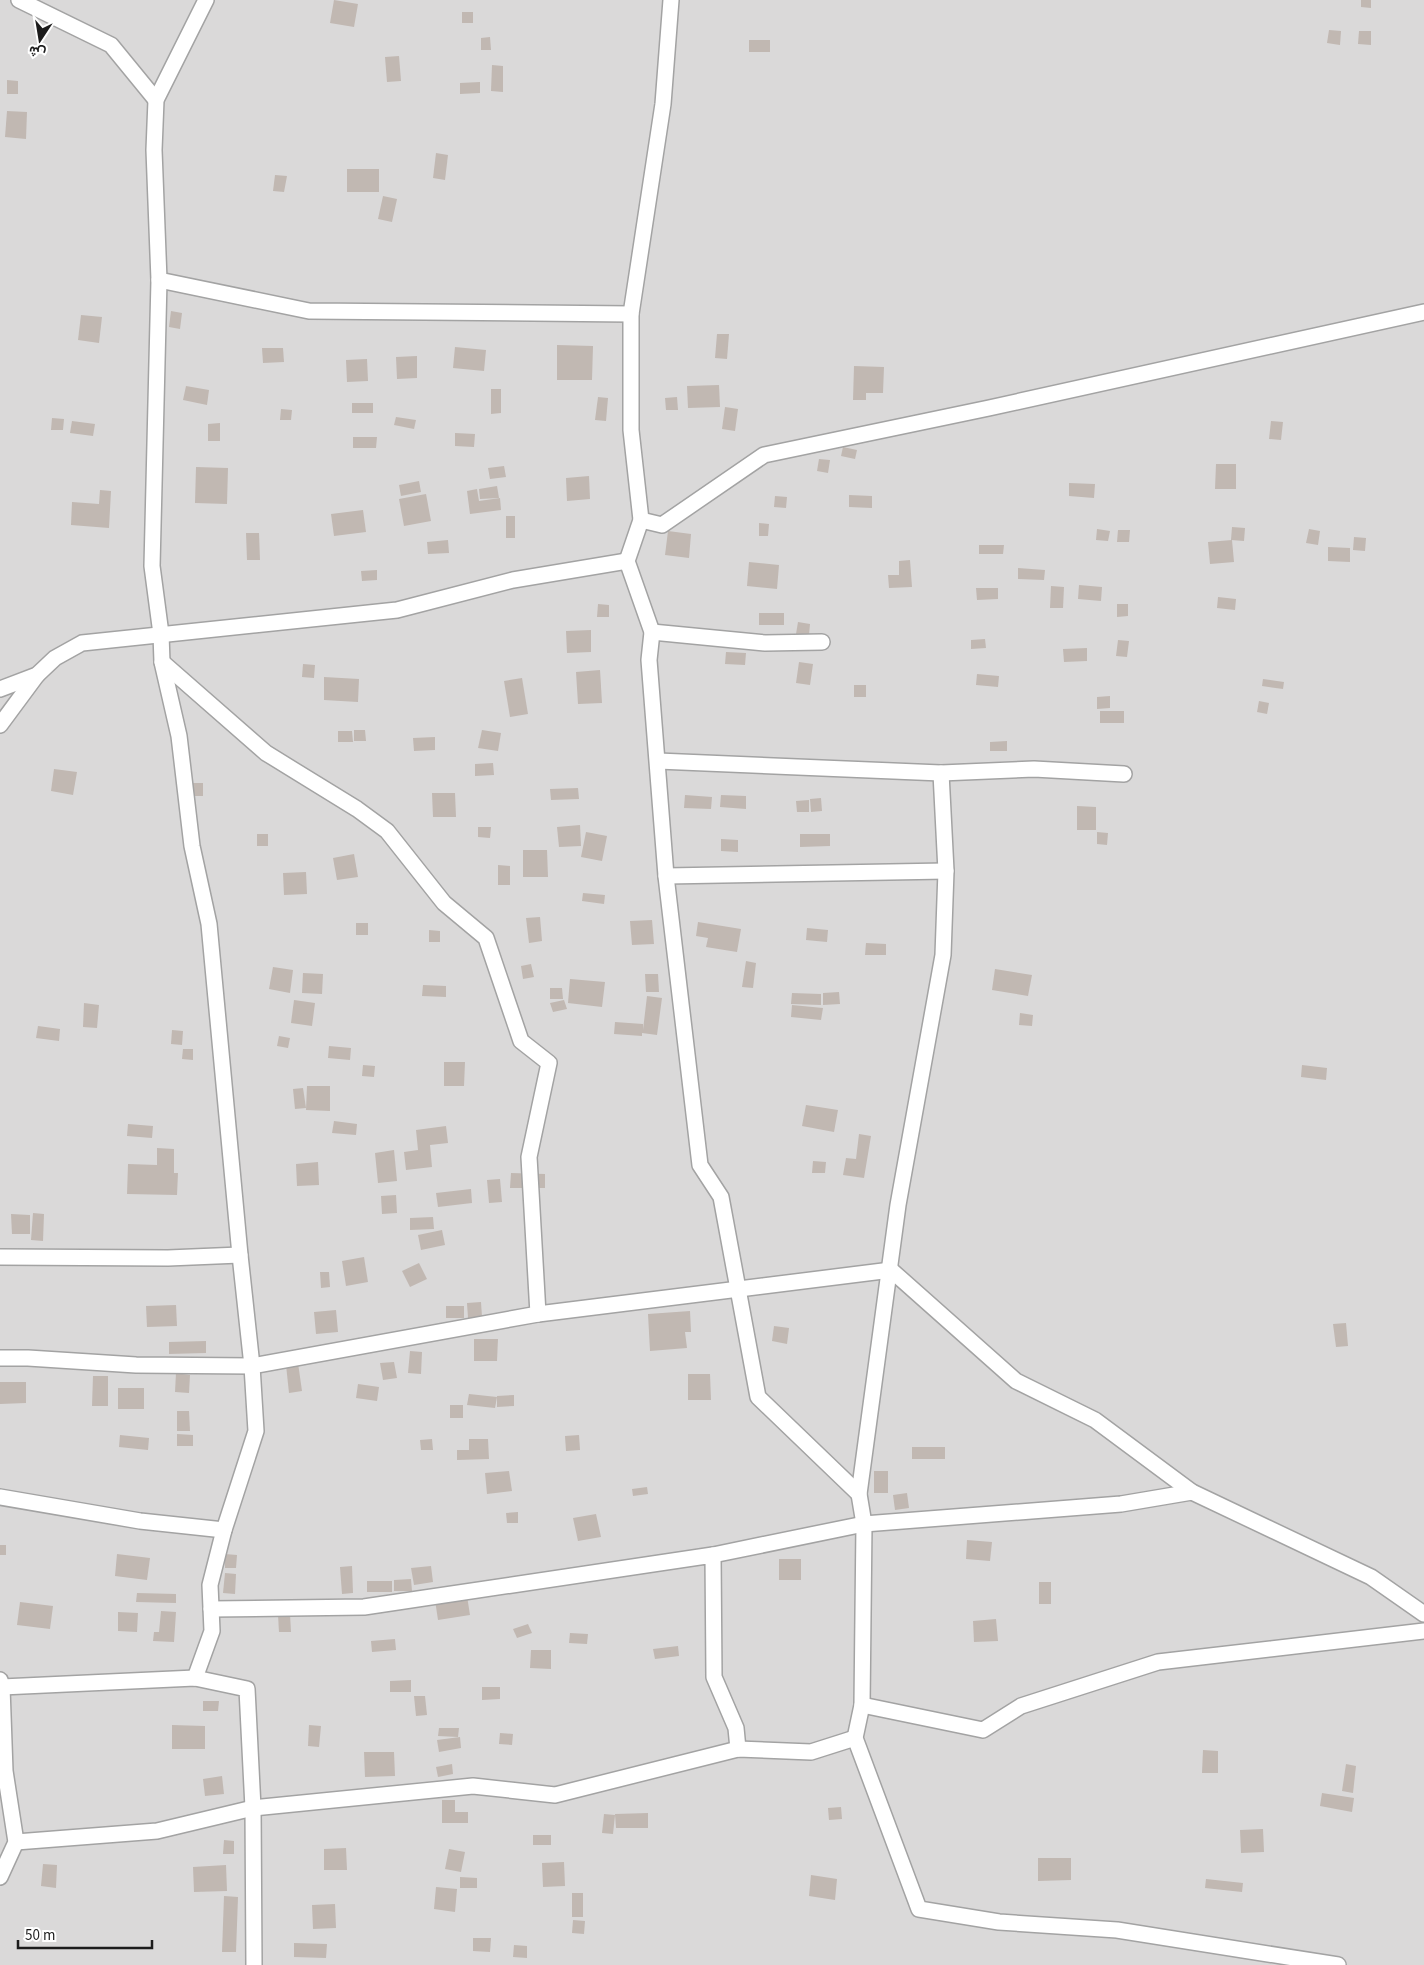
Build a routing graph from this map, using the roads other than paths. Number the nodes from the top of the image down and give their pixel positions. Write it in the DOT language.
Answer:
graph roads {
  1 [pos="19,0"];
  2 [pos="206,0"];
  3 [pos="672,0"];
  4 [pos="156,100"];
  5 [pos="159,280"];
  6 [pos="1424,312"];
  7 [pos="631,314"];
  8 [pos="641,520"];
  9 [pos="627,561"];
  10 [pos="652,632"];
  11 [pos="161,634"];
  12 [pos="822,642"];
  13 [pos="162,662"];
  14 [pos="37,675"];
  15 [pos="0,689"];
  16 [pos="0,725"];
  17 [pos="658,761"];
  18 [pos="941,773"];
  19 [pos="1124,774"];
  20 [pos="946,871"];
  21 [pos="666,876"];
  22 [pos="240,1255"];
  23 [pos="0,1257"];
  24 [pos="891,1270"];
  25 [pos="738,1289"];
  26 [pos="538,1314"];
  27 [pos="0,1358"];
  28 [pos="252,1366"];
  29 [pos="1192,1492"];
  30 [pos="859,1494"];
  31 [pos="0,1496"];
  32 [pos="864,1524"];
  33 [pos="224,1530"];
  34 [pos="713,1555"];
  35 [pos="211,1609"];
  36 [pos="1424,1614"];
  37 [pos="1424,1631"];
  38 [pos="196,1678"];
  39 [pos="1,1684"];
  40 [pos="862,1705"];
  41 [pos="855,1738"];
  42 [pos="738,1749"];
  43 [pos="253,1808"];
  44 [pos="16,1842"];
  45 [pos="0,1877"];
  46 [pos="254,1965"];
  47 [pos="1338,1965"];
  1 -- 4 [label="street"];
  2 -- 4 [label="street"];
  3 -- 7 [label="street"];
  4 -- 5 [label="street"];
  5 -- 7 [label="street"];
  5 -- 11 [label="street"];
  6 -- 8 [label="street"];
  7 -- 8 [label="street"];
  8 -- 9 [label="street"];
  9 -- 10 [label="street"];
  9 -- 11 [label="street"];
  10 -- 12 [label="street"];
  10 -- 17 [label="street"];
  11 -- 13 [label="street"];
  11 -- 14 [label="street"];
  13 -- 22 [label="street"];
  13 -- 26 [label="street"];
  14 -- 15 [label="street"];
  14 -- 16 [label="street"];
  17 -- 18 [label="street"];
  17 -- 21 [label="street"];
  18 -- 19 [label="street"];
  18 -- 20 [label="street"];
  20 -- 21 [label="street"];
  20 -- 24 [label="street"];
  21 -- 25 [label="street"];
  22 -- 23 [label="street"];
  22 -- 28 [label="street"];
  24 -- 25 [label="street"];
  24 -- 29 [label="street"];
  24 -- 30 [label="street"];
  25 -- 26 [label="street"];
  25 -- 30 [label="street"];
  26 -- 28 [label="street"];
  27 -- 28 [label="street"];
  28 -- 33 [label="street"];
  29 -- 32 [label="street"];
  29 -- 36 [label="street"];
  30 -- 32 [label="street"];
  31 -- 33 [label="street"];
  32 -- 34 [label="street"];
  32 -- 40 [label="street"];
  33 -- 35 [label="street"];
  34 -- 35 [label="street"];
  34 -- 42 [label="street"];
  35 -- 38 [label="street"];
  37 -- 40 [label="street"];
  38 -- 39 [label="street"];
  38 -- 43 [label="street"];
  39 -- 44 [label="street"];
  40 -- 41 [label="street"];
  41 -- 42 [label="street"];
  41 -- 47 [label="street"];
  42 -- 43 [label="street"];
  43 -- 44 [label="street"];
  43 -- 46 [label="street"];
  44 -- 45 [label="street"];
}
